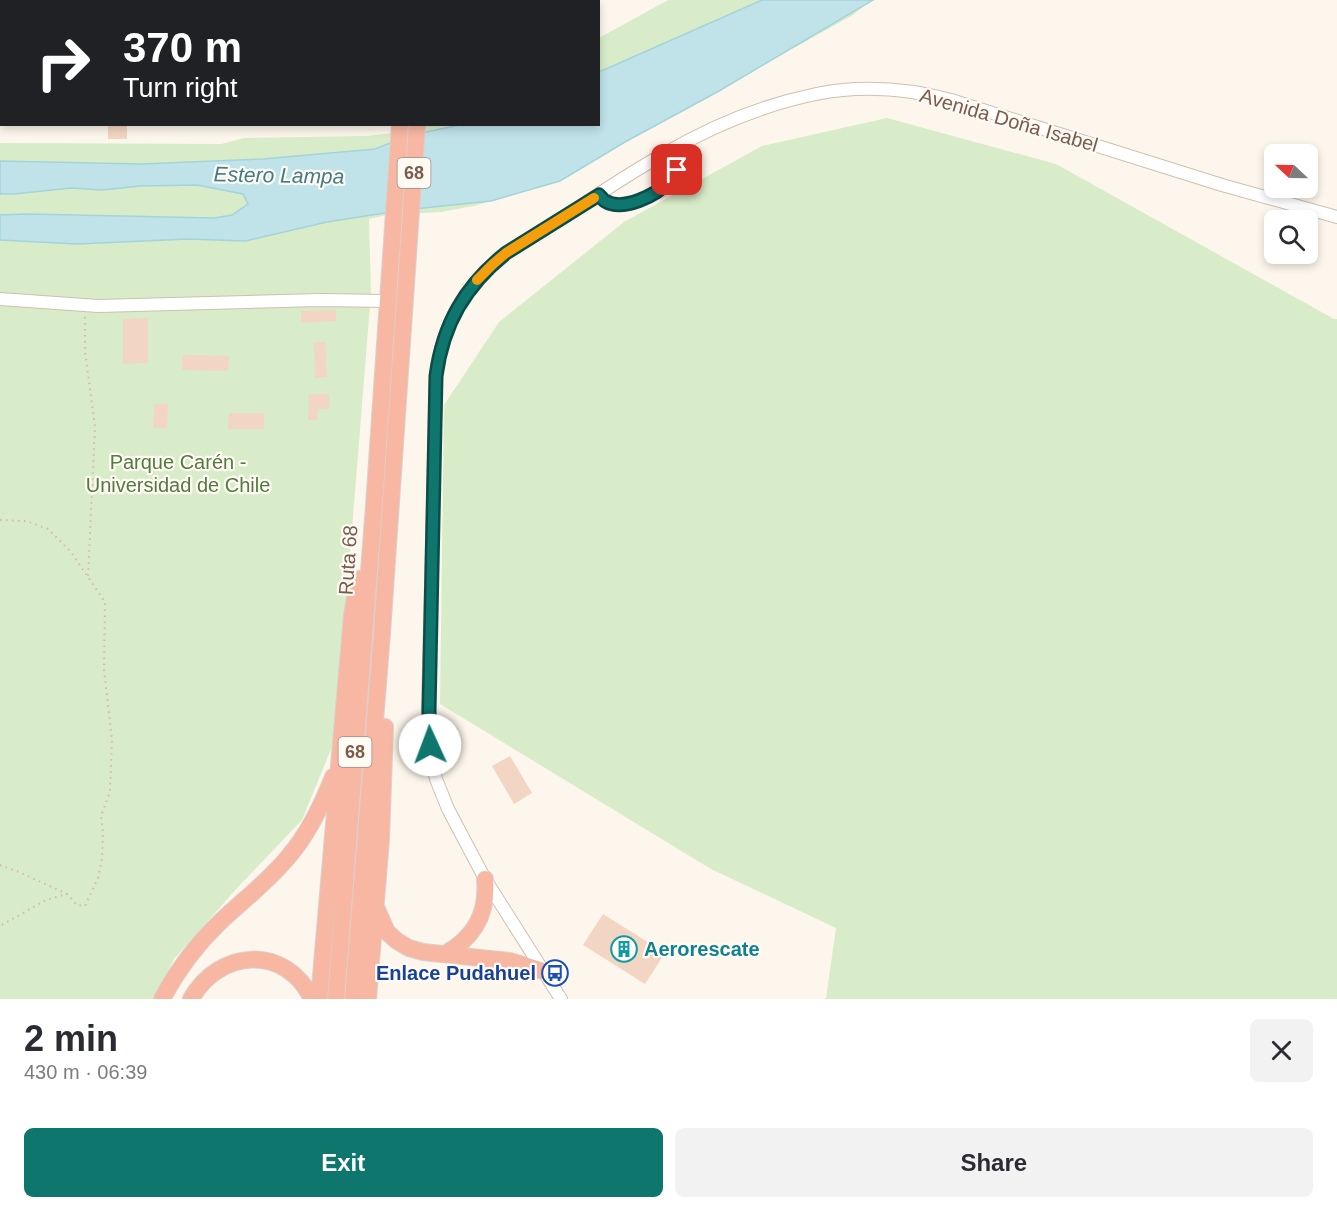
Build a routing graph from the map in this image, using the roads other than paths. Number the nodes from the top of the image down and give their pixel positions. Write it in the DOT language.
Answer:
graph roads {
  1 [pos="400,126"];
  2 [pos="417,126"];
  3 [pos="669,151"];
  4 [pos="599,195"];
  5 [pos="1337,217"];
  6 [pos="0,299"];
  7 [pos="388,301"];
  8 [pos="374,506"];
  9 [pos="382,633"];
  10 [pos="339,759"];
  11 [pos="485,879"];
  12 [pos="375,903"];
  13 [pos="445,954"];
  14 [pos="543,971"];
  15 [pos="162,999"];
  16 [pos="191,999"];
  17 [pos="312,999"];
  18 [pos="319,999"];
  19 [pos="336,999"];
  20 [pos="353,999"];
  21 [pos="368,999"];
  22 [pos="561,999"];
  1 -- 7 [label="highway, Ruta 68 / 68"];
  2 -- 9 [label="highway, Ruta 68 / 68"];
  3 -- 4 [label="street, Avenida Doña Isabel"];
  3 -- 4 [label="street"];
  3 -- 5 [label="street, Avenida Doña Isabel"];
  4 -- 11 [label="street, Avenida Doña Isabel"];
  6 -- 7 [label="street"];
  7 -- 8 [label="highway, Ruta 68 / 68"];
  8 -- 10 [label="highway"];
  8 -- 19 [label="highway, Ruta 68 / 68"];
  9 -- 12 [label="highway"];
  9 -- 20 [label="highway, Ruta 68 / 68"];
  10 -- 15 [label="highway"];
  10 -- 18 [label="highway"];
  11 -- 13 [label="highway"];
  11 -- 14 [label="street, Avenida Doña Isabel"];
  12 -- 13 [label="highway"];
  12 -- 21 [label="highway"];
  13 -- 14 [label="highway"];
  14 -- 22 [label="street, Avenida Doña Isabel"];
  16 -- 17 [label="highway"];
}
